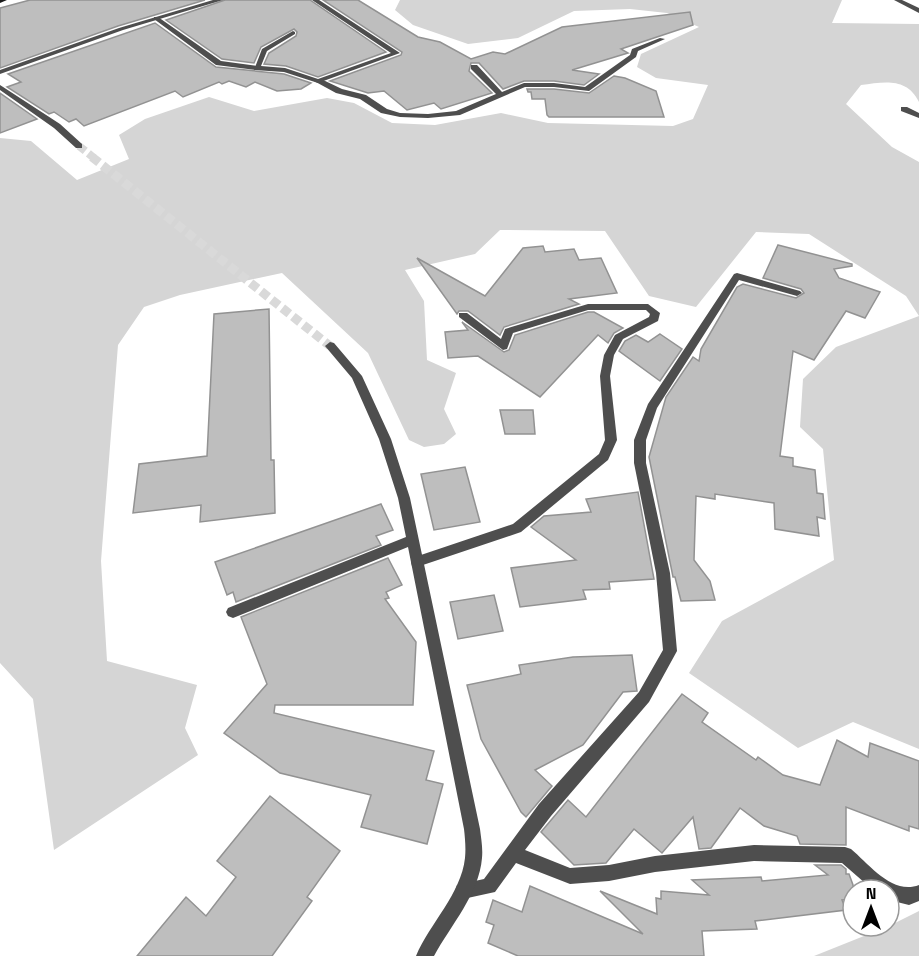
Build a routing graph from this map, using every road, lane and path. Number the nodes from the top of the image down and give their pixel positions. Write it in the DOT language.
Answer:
graph roads {
  1 [pos="4,0"];
  2 [pos="220,0"];
  3 [pos="315,0"];
  4 [pos="897,0"];
  5 [pos="0,1"];
  6 [pos="919,10"];
  7 [pos="156,18"];
  8 [pos="292,33"];
  9 [pos="662,39"];
  10 [pos="474,67"];
  11 [pos="258,68"];
  12 [pos="0,72"];
  13 [pos="318,81"];
  14 [pos="0,87"];
  15 [pos="500,94"];
  16 [pos="904,108"];
  17 [pos="919,116"];
  18 [pos="79,146"];
  19 [pos="797,293"];
  20 [pos="463,315"];
  21 [pos="330,346"];
  22 [pos="412,540"];
  23 [pos="417,562"];
  24 [pos="233,612"];
  25 [pos="514,854"];
  26 [pos="872,878"];
  27 [pos="463,891"];
  28 [pos="919,893"];
  29 [pos="901,895"];
  30 [pos="425,956"];
  1 -- 5 [label="street"];
  2 -- 7 [label="street"];
  3 -- 13 [label="street"];
  4 -- 6 [label="street"];
  7 -- 11 [label="street"];
  7 -- 12 [label="street"];
  8 -- 11 [label="street"];
  9 -- 15 [label="street"];
  10 -- 15 [label="street"];
  11 -- 13 [label="street"];
  13 -- 15 [label="street"];
  14 -- 18 [label="street"];
  16 -- 17 [label="street"];
  19 -- 25 [label="street"];
  20 -- 23 [label="street"];
  21 -- 22 [label="street"];
  22 -- 23 [label="street"];
  22 -- 24 [label="street"];
  23 -- 27 [label="street"];
  25 -- 26 [label="street"];
  25 -- 27 [label="street"];
  27 -- 30 [label="street"];
  28 -- 29 [label="street"];
}
